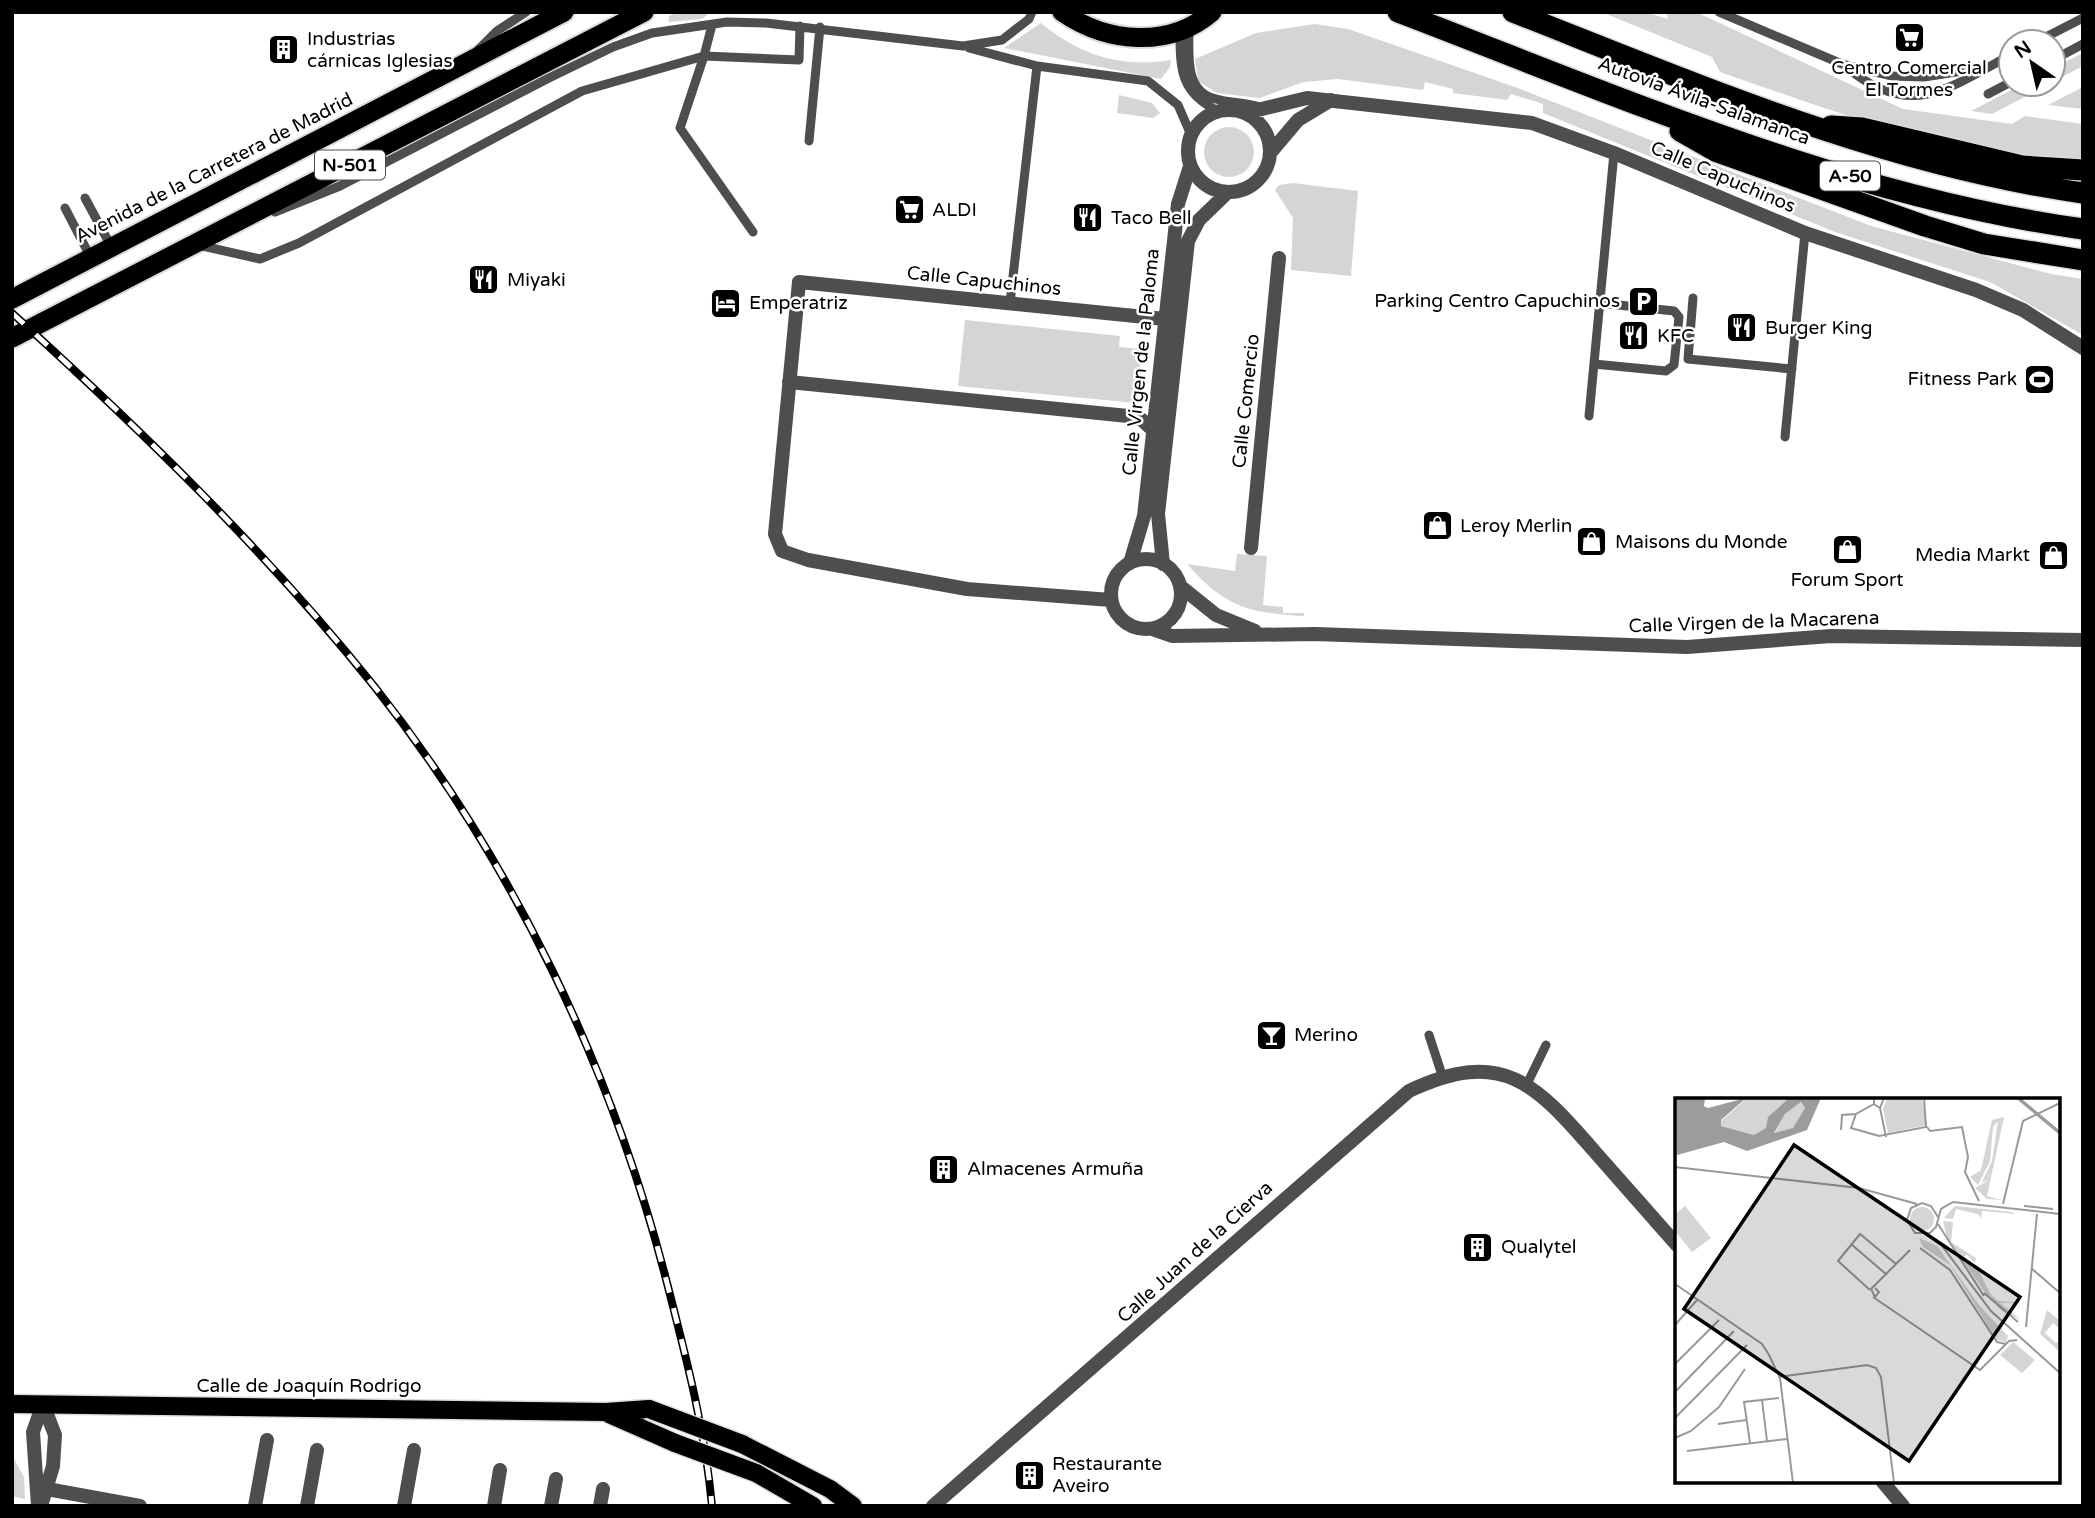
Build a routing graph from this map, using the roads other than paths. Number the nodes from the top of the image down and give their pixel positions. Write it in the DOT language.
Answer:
graph roads {
  1 [pos="526,12"];
  2 [pos="564,12"];
  3 [pos="644,12"];
  4 [pos="1032,12"];
  5 [pos="1062,12"];
  6 [pos="1212,12"];
  7 [pos="1398,12"];
  8 [pos="1514,12"];
  9 [pos="1719,12"];
  10 [pos="2083,18"];
  11 [pos="712,25"];
  12 [pos="800,26"];
  13 [pos="820,27"];
  14 [pos="2063,28"];
  15 [pos="1185,29"];
  16 [pos="2083,44"];
  17 [pos="964,46"];
  18 [pos="2067,53"];
  19 [pos="704,56"];
  20 [pos="1997,62"];
  21 [pos="1842,64"];
  22 [pos="1037,66"];
  23 [pos="1988,67"];
  24 [pos="459,68"];
  25 [pos="1997,89"];
  26 [pos="1988,94"];
  27 [pos="1624,98"];
  28 [pos="1331,100"];
  29 [pos="1265,109"];
  30 [pos="1219,111"];
  31 [pos="1245,113"];
  32 [pos="1816,125"];
  33 [pos="1191,135"];
  34 [pos="809,141"];
  35 [pos="1271,152"];
  36 [pos="1614,153"];
  37 [pos="1190,166"];
  38 [pos="2083,170"];
  39 [pos="1227,193"];
  40 [pos="2083,193"];
  41 [pos="85,198"];
  42 [pos="65,208"];
  43 [pos="2083,229"];
  44 [pos="753,232"];
  45 [pos="1805,233"];
  46 [pos="204,241"];
  47 [pos="112,248"];
  48 [pos="92,258"];
  49 [pos="1279,258"];
  50 [pos="2083,260"];
  51 [pos="1693,298"];
  52 [pos="12,299"];
  53 [pos="1010,303"];
  54 [pos="1600,303"];
  55 [pos="1165,319"];
  56 [pos="12,338"];
  57 [pos="2083,348"];
  58 [pos="1594,364"];
  59 [pos="1792,369"];
  60 [pos="789,382"];
  61 [pos="1589,416"];
  62 [pos="1153,430"];
  63 [pos="1784,437"];
  64 [pos="1251,548"];
  65 [pos="1130,563"];
  66 [pos="1163,564"];
  67 [pos="1180,586"];
  68 [pos="1111,600"];
  69 [pos="1152,629"];
  70 [pos="1259,633"];
  71 [pos="2083,640"];
  72 [pos="1429,1035"];
  73 [pos="1546,1045"];
  74 [pos="1441,1075"];
  75 [pos="1527,1084"];
  76 [pos="1675,1243"];
  77 [pos="12,1404"];
  78 [pos="43,1404"];
  79 [pos="606,1412"];
  80 [pos="267,1440"];
  81 [pos="317,1450"];
  82 [pos="414,1450"];
  83 [pos="500,1470"];
  84 [pos="556,1479"];
  85 [pos="1884,1483"];
  86 [pos="47,1489"];
  87 [pos="603,1489"];
  88 [pos="948,1493"];
  89 [pos="39,1506"];
  90 [pos="139,1506"];
  91 [pos="255,1506"];
  92 [pos="307,1506"];
  93 [pos="404,1506"];
  94 [pos="494,1506"];
  95 [pos="551,1506"];
  96 [pos="600,1506"];
  97 [pos="813,1506"];
  98 [pos="853,1506"];
  99 [pos="919,1506"];
  100 [pos="933,1506"];
  101 [pos="1903,1506"];
  1 -- 24 [label="lane"];
  2 -- 24 [label="highway, Avenida de la Carretera de Madrid / N-501"];
  3 -- 46 [label="highway, N-501"];
  4 -- 17 [label="lane"];
  5 -- 15 [label="highway"];
  6 -- 15 [label="highway"];
  7 -- 27 [label="highway, Autovía Ávila-Salamanca / A-50"];
  8 -- 32 [label="highway, Autovía Ávila-Salamanca / A-50"];
  9 -- 21 [label="lane"];
  10 -- 14 [label="lane"];
  11 -- 12 [label="lane"];
  11 -- 19 [label="lane"];
  11 -- 46 [label="lane"];
  12 -- 13 [label="lane"];
  12 -- 19 [label="lane"];
  13 -- 17 [label="lane"];
  13 -- 34 [label="lane"];
  15 -- 29 [label="lane"];
  15 -- 30 [label="lane"];
  16 -- 18 [label="lane"];
  17 -- 22 [label="lane"];
  19 -- 44 [label="lane"];
  19 -- 46 [label="lane"];
  20 -- 23 [label="lane"];
  21 -- 23 [label="lane"];
  21 -- 23 [label="lane"];
  22 -- 33 [label="lane"];
  22 -- 53 [label="lane"];
  24 -- 47 [label="highway, Avenida de la Carretera de Madrid / N-501"];
  25 -- 26 [label="lane"];
  27 -- 43 [label="highway, Autovía Ávila-Salamanca / A-50"];
  27 -- 50 [label="highway"];
  28 -- 29 [label="street, Calle Capuchinos"];
  28 -- 35 [label="street"];
  28 -- 36 [label="street, Calle Capuchinos"];
  29 -- 31 [label="street, Calle Capuchinos"];
  30 -- 31 [label="street"];
  30 -- 33 [label="street"];
  31 -- 35 [label="street"];
  32 -- 38 [label="highway"];
  32 -- 40 [label="highway, Autovía Ávila-Salamanca / A-50"];
  33 -- 37 [label="street"];
  35 -- 39 [label="street"];
  36 -- 45 [label="street, Calle Capuchinos"];
  36 -- 54 [label="lane"];
  37 -- 39 [label="street"];
  37 -- 55 [label="street, Calle Virgen de la Paloma"];
  39 -- 66 [label="street, Calle Virgen de la Paloma"];
  41 -- 47 [label="lane"];
  42 -- 48 [label="lane"];
  45 -- 57 [label="street, Calle Capuchinos"];
  45 -- 59 [label="lane"];
  46 -- 56 [label="highway, N-501"];
  47 -- 48 [label="highway, Avenida de la Carretera de Madrid / N-501"];
  48 -- 52 [label="highway, Avenida de la Carretera de Madrid / N-501"];
  49 -- 64 [label="street, Calle Comercio"];
  51 -- 59 [label="lane"];
  53 -- 55 [label="street, Calle Capuchinos"];
  53 -- 60 [label="street, Calle Capuchinos"];
  54 -- 58 [label="lane"];
  54 -- 58 [label="lane"];
  55 -- 62 [label="street, Calle Virgen de la Paloma"];
  58 -- 61 [label="lane"];
  59 -- 63 [label="lane"];
  60 -- 62 [label="street"];
  60 -- 68 [label="street"];
  62 -- 65 [label="street, Calle Virgen de la Paloma"];
  65 -- 66 [label="street"];
  65 -- 68 [label="street"];
  66 -- 67 [label="street"];
  67 -- 69 [label="street"];
  67 -- 70 [label="street, Calle Virgen de la Macarena"];
  68 -- 69 [label="street"];
  69 -- 70 [label="street, Calle Virgen de la Macarena"];
  70 -- 71 [label="street, Calle Virgen de la Macarena"];
  72 -- 74 [label="lane"];
  73 -- 75 [label="lane"];
  74 -- 75 [label="street, Calle Juan de la Cierva"];
  74 -- 88 [label="street, Calle Juan de la Cierva"];
  75 -- 76 [label="street"];
  77 -- 78 [label="main road, Calle de Joaquín Rodrigo"];
  78 -- 79 [label="main road, Calle de Joaquín Rodrigo"];
  78 -- 86 [label="street"];
  78 -- 89 [label="street"];
  79 -- 97 [label="main road, Calle de Joaquín Rodrigo, bridge"];
  79 -- 98 [label="main road, Calle de Joaquín Rodrigo, bridge"];
  80 -- 91 [label="street"];
  81 -- 92 [label="street"];
  82 -- 93 [label="street"];
  83 -- 94 [label="street"];
  84 -- 95 [label="street"];
  85 -- 101 [label="street"];
  86 -- 89 [label="street"];
  86 -- 90 [label="street"];
  87 -- 96 [label="street"];
  88 -- 99 [label="street, Calle Juan de la Cierva"];
  88 -- 100 [label="street, Calle Juan de la Cierva"];
}
